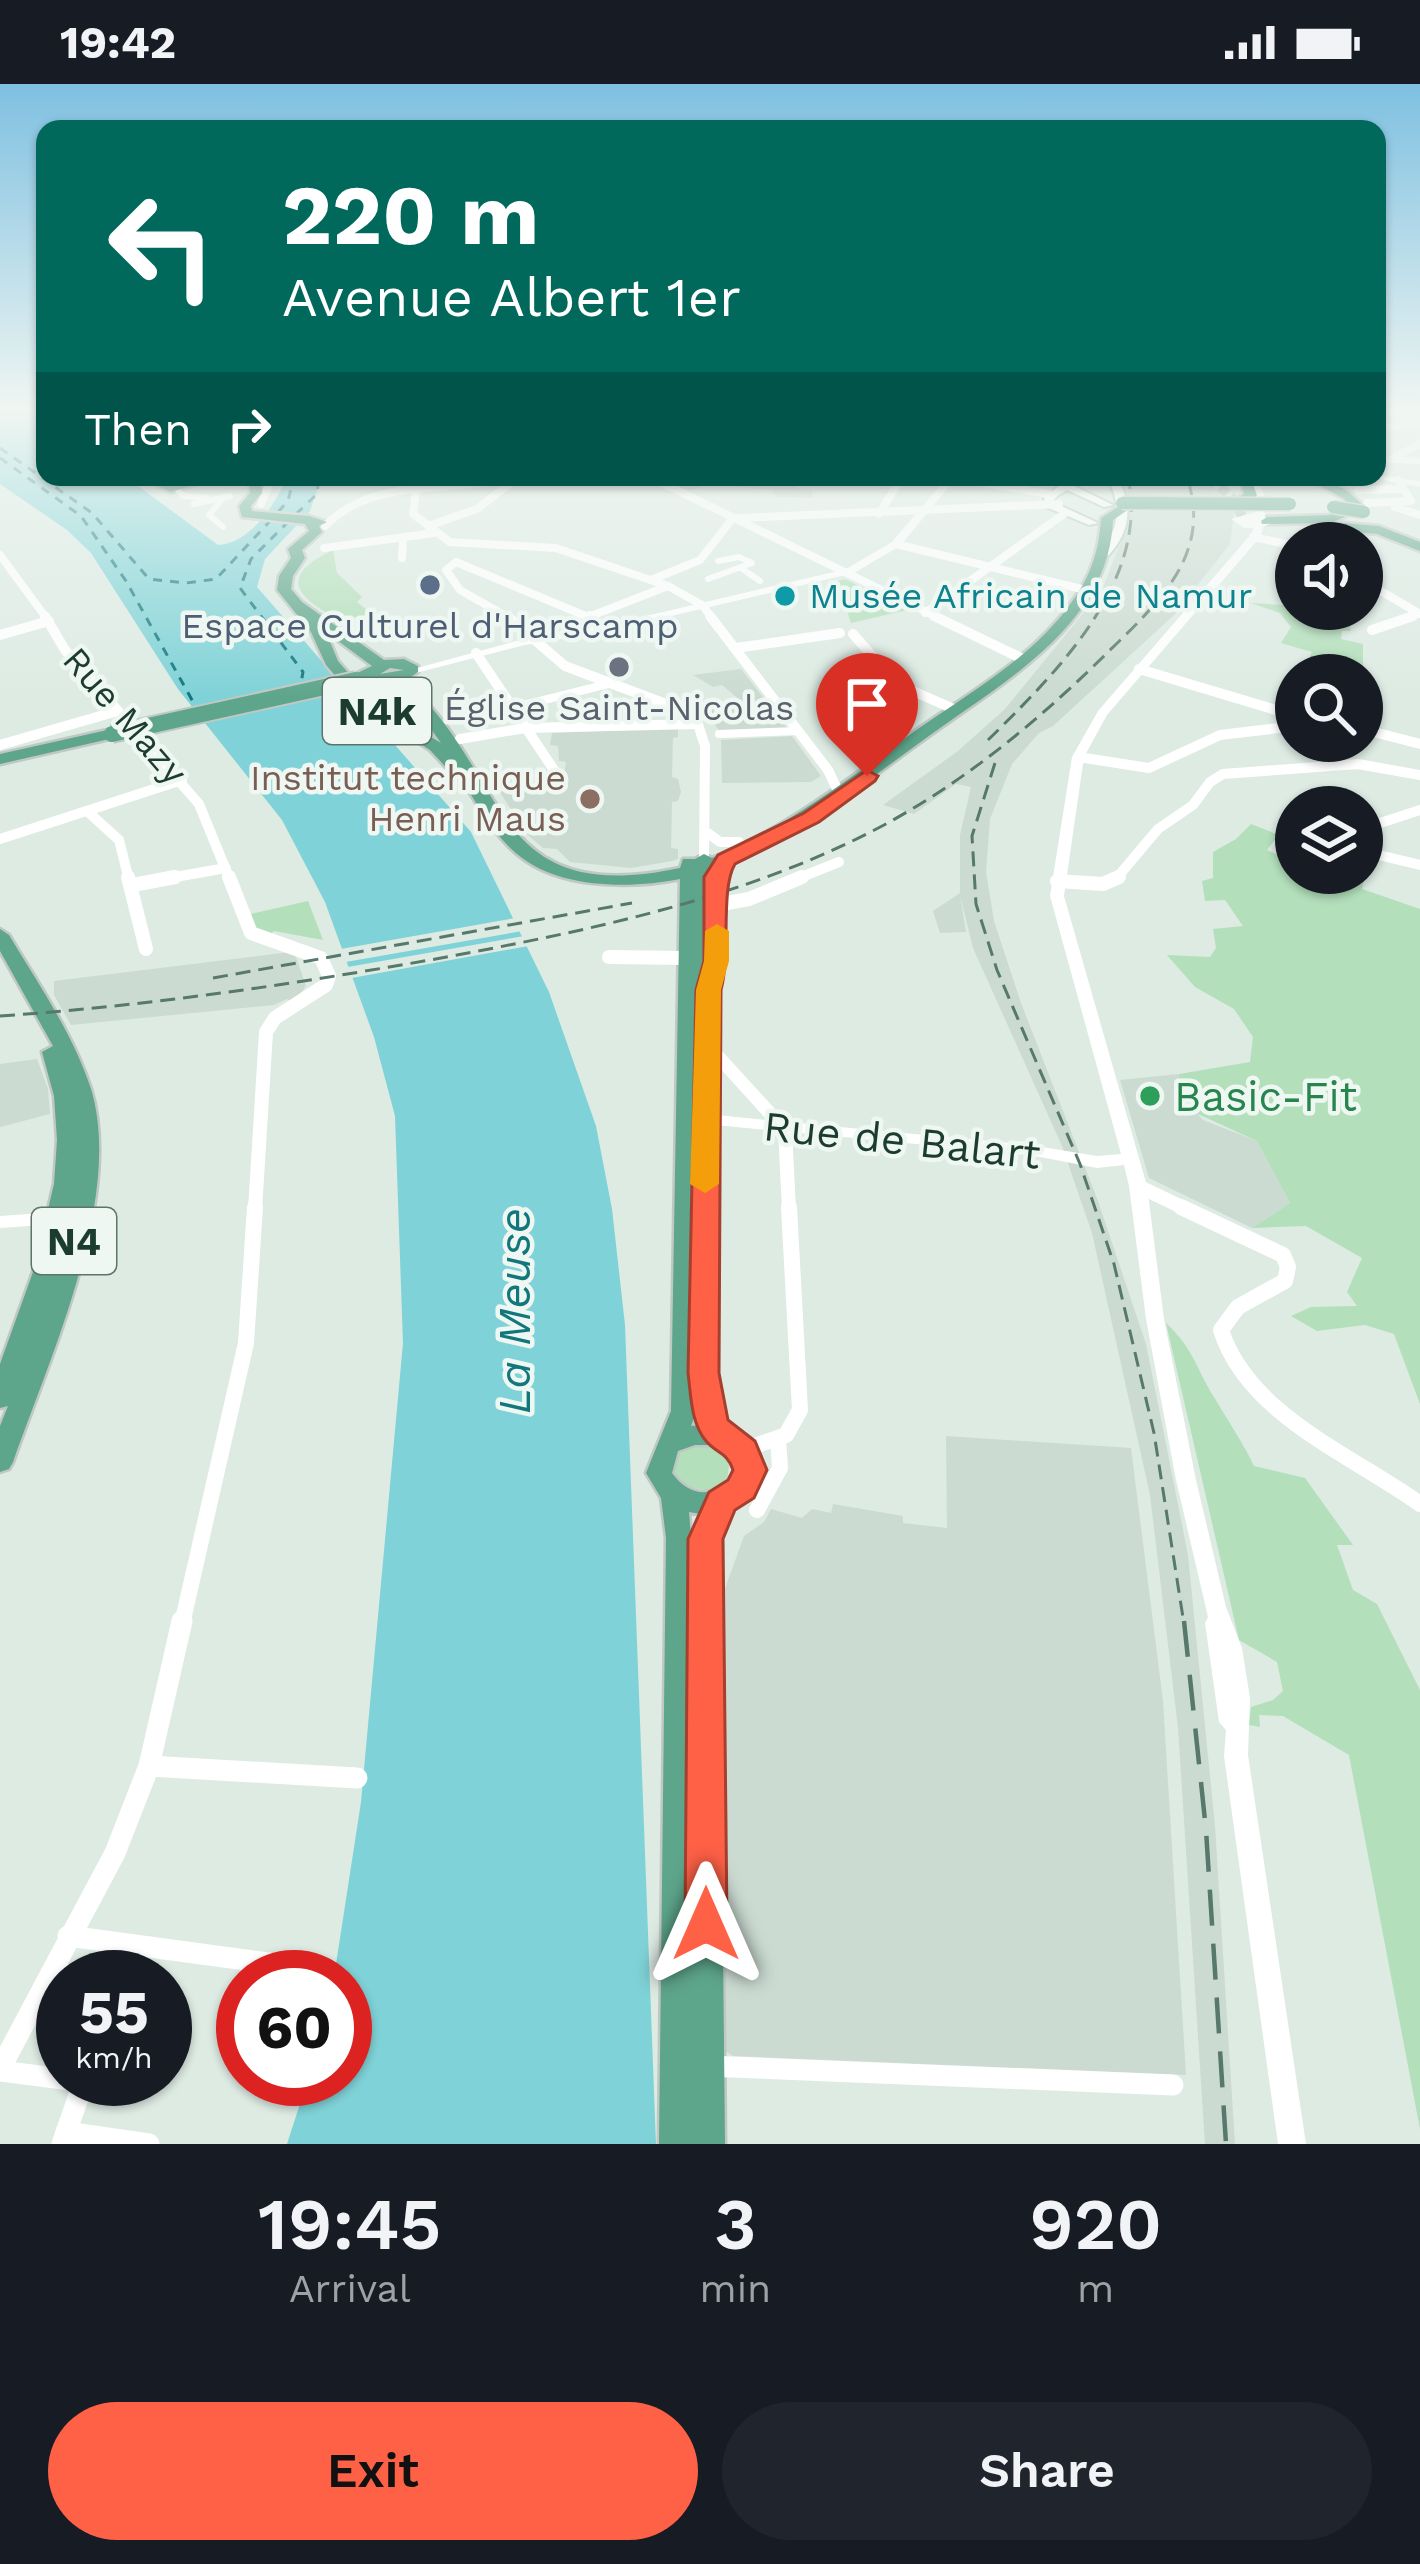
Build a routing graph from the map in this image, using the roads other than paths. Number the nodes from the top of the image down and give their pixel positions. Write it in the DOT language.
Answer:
graph roads {
  1 [pos="218,505"];
  2 [pos="245,505"];
  3 [pos="357,505"];
  4 [pos="414,505"];
  5 [pos="482,505"];
  6 [pos="708,505"];
  7 [pos="885,505"];
  8 [pos="929,505"];
  9 [pos="1050,505"];
  10 [pos="1120,505"];
  11 [pos="1259,505"];
  12 [pos="1348,505"];
  13 [pos="1363,505"];
  14 [pos="1118,506"];
  15 [pos="1234,506"];
  16 [pos="1353,506"];
  17 [pos="352,507"];
  18 [pos="1056,507"];
  19 [pos="1289,511"];
  20 [pos="922,513"];
  21 [pos="879,514"];
  22 [pos="1420,515"];
  23 [pos="734,518"];
  24 [pos="309,520"];
  25 [pos="1243,525"];
  26 [pos="1260,525"];
  27 [pos="325,526"];
  28 [pos="1099,526"];
  29 [pos="223,527"];
  30 [pos="431,530"];
  31 [pos="1275,534"];
  32 [pos="403,539"];
  33 [pos="1420,540"];
  34 [pos="454,543"];
  35 [pos="896,544"];
  36 [pos="312,548"];
  37 [pos="0,555"];
  38 [pos="402,558"];
  39 [pos="711,560"];
  40 [pos="1101,560"];
  41 [pos="456,562"];
  42 [pos="990,567"];
  43 [pos="741,568"];
  44 [pos="843,573"];
  45 [pos="708,579"];
  46 [pos="647,580"];
  47 [pos="760,581"];
  48 [pos="668,586"];
  49 [pos="1086,590"];
  50 [pos="1383,593"];
  51 [pos="297,605"];
  52 [pos="702,605"];
  53 [pos="925,613"];
  54 [pos="1417,614"];
  55 [pos="591,616"];
  56 [pos="50,621"];
  57 [pos="1383,626"];
  58 [pos="602,629"];
  59 [pos="0,635"];
  60 [pos="536,639"];
  61 [pos="736,648"];
  62 [pos="478,656"];
  63 [pos="1023,659"];
  64 [pos="1139,669"];
  65 [pos="395,670"];
  66 [pos="608,684"];
  67 [pos="676,707"];
  68 [pos="512,709"];
  69 [pos="956,710"];
  70 [pos="1275,710"];
  71 [pos="114,712"];
  72 [pos="646,725"];
  73 [pos="525,728"];
  74 [pos="1275,728"];
  75 [pos="700,729"];
  76 [pos="798,730"];
  77 [pos="719,734"];
  78 [pos="1383,734"];
  79 [pos="460,739"];
  80 [pos="1420,744"];
  81 [pos="0,745"];
  82 [pos="1078,757"];
  83 [pos="0,759"];
  84 [pos="1420,775"];
  85 [pos="558,776"];
  86 [pos="182,780"];
  87 [pos="841,781"];
  88 [pos="482,794"];
  89 [pos="1420,810"];
  90 [pos="87,812"];
  91 [pos="1383,822"];
  92 [pos="705,831"];
  93 [pos="0,839"];
  94 [pos="740,842"];
  95 [pos="1383,856"];
  96 [pos="839,862"];
  97 [pos="1420,865"];
  98 [pos="226,868"];
  99 [pos="701,869"];
  100 [pos="1058,881"];
  101 [pos="133,885"];
  102 [pos="716,905"];
  103 [pos="0,935"];
  104 [pos="146,949"];
  105 [pos="609,957"];
  106 [pos="686,958"];
  107 [pos="0,959"];
  108 [pos="708,990"];
  109 [pos="708,1050"];
  110 [pos="694,1115"];
  111 [pos="785,1129"];
  112 [pos="1129,1160"];
  113 [pos="1097,1162"];
  114 [pos="77,1171"];
  115 [pos="1138,1186"];
  116 [pos="1178,1202"];
  117 [pos="1143,1210"];
  118 [pos="58,1218"];
  119 [pos="0,1222"];
  120 [pos="0,1399"];
  121 [pos="719,1435"];
  122 [pos="778,1439"];
  123 [pos="675,1442"];
  124 [pos="743,1450"];
  125 [pos="0,1462"];
  126 [pos="674,1496"];
  127 [pos="722,1502"];
  128 [pos="1420,1504"];
  129 [pos="757,1510"];
  130 [pos="149,1766"];
  131 [pos="357,1778"];
  132 [pos="68,1936"];
  133 [pos="674,1940"];
  134 [pos="216,1956"];
  135 [pos="706,1959"];
  136 [pos="690,2060"];
  137 [pos="0,2070"];
  138 [pos="36,2075"];
  139 [pos="1173,2086"];
  140 [pos="75,2106"];
  141 [pos="64,2138"];
  142 [pos="148,2144"];
  143 [pos="676,2144"];
  144 [pos="707,2144"];
  145 [pos="1292,2144"];
  1 -- 29 [label="street"];
  2 -- 24 [label="main road"];
  3 -- 17 [label="street"];
  4 -- 30 [label="street"];
  5 -- 30 [label="street"];
  6 -- 23 [label="street"];
  7 -- 21 [label="street"];
  8 -- 20 [label="street"];
  9 -- 18 [label="street"];
  10 -- 40 [label="main road"];
  11 -- 26 [label="street"];
  12 -- 19 [label="main road"];
  13 -- 16 [label="street"];
  14 -- 15 [label="main road, bridge"];
  14 -- 28 [label="main road"];
  15 -- 19 [label="main road, bridge"];
  16 -- 19 [label="main road"];
  16 -- 22 [label="street"];
  16 -- 33 [label="main road"];
  17 -- 24 [label="street"];
  17 -- 27 [label="street"];
  18 -- 20 [label="street"];
  18 -- 28 [label="main road"];
  18 -- 42 [label="street"];
  19 -- 26 [label="main road"];
  19 -- 33 [label="main road"];
  20 -- 21 [label="street"];
  20 -- 35 [label="street"];
  21 -- 23 [label="street"];
  23 -- 39 [label="street"];
  23 -- 44 [label="street"];
  24 -- 27 [label="main road"];
  24 -- 36 [label="main road"];
  25 -- 26 [label="street"];
  26 -- 31 [label="street"];
  26 -- 64 [label="street"];
  27 -- 36 [label="main road"];
  28 -- 40 [label="main road"];
  30 -- 32 [label="street"];
  30 -- 34 [label="street"];
  32 -- 36 [label="street"];
  32 -- 38 [label="street"];
  34 -- 41 [label="street"];
  34 -- 46 [label="street"];
  35 -- 42 [label="street"];
  35 -- 44 [label="street"];
  36 -- 51 [label="main road"];
  36 -- 65 [label="main road"];
  37 -- 56 [label="street, Rue Mazy"];
  39 -- 43 [label="street"];
  39 -- 46 [label="street"];
  40 -- 49 [label="main road"];
  41 -- 55 [label="street"];
  41 -- 60 [label="street"];
  42 -- 49 [label="street"];
  42 -- 53 [label="street"];
  43 -- 45 [label="street"];
  43 -- 47 [label="street"];
  44 -- 52 [label="street"];
  44 -- 53 [label="street"];
  46 -- 48 [label="street"];
  48 -- 52 [label="street"];
  48 -- 55 [label="street"];
  49 -- 63 [label="main road"];
  50 -- 54 [label="street"];
  51 -- 65 [label="main road"];
  51 -- 88 [label="main road, N4k"];
  52 -- 58 [label="street"];
  52 -- 61 [label="street"];
  53 -- 63 [label="street"];
  54 -- 57 [label="street"];
  55 -- 58 [label="street"];
  56 -- 59 [label="street"];
  56 -- 71 [label="street, Rue Mazy"];
  58 -- 60 [label="street"];
  60 -- 62 [label="street"];
  60 -- 66 [label="street"];
  61 -- 69 [label="street"];
  61 -- 76 [label="street"];
  62 -- 65 [label="street"];
  62 -- 68 [label="street"];
  63 -- 69 [label="main road"];
  64 -- 70 [label="street"];
  64 -- 82 [label="street"];
  65 -- 79 [label="main road"];
  65 -- 83 [label="main road, bridge"];
  65 -- 88 [label="main road"];
  66 -- 67 [label="street"];
  66 -- 68 [label="street"];
  67 -- 72 [label="street"];
  67 -- 75 [label="street"];
  68 -- 73 [label="street"];
  69 -- 87 [label="main road"];
  71 -- 81 [label="street"];
  71 -- 86 [label="street, Rue Mazy"];
  72 -- 73 [label="street"];
  72 -- 75 [label="street"];
  73 -- 79 [label="street"];
  73 -- 85 [label="street"];
  74 -- 82 [label="street"];
  75 -- 77 [label="street"];
  75 -- 92 [label="street"];
  76 -- 77 [label="street"];
  76 -- 87 [label="street"];
  78 -- 80 [label="street"];
  79 -- 99 [label="main road"];
  82 -- 100 [label="street"];
  84 -- 100 [label="street"];
  86 -- 90 [label="street"];
  86 -- 98 [label="street, Rue Mazy"];
  87 -- 94 [label="main road"];
  87 -- 99 [label="main road"];
  88 -- 99 [label="main road"];
  89 -- 91 [label="street"];
  90 -- 93 [label="street"];
  90 -- 101 [label="street"];
  92 -- 94 [label="street"];
  92 -- 99 [label="street"];
  94 -- 99 [label="main road"];
  95 -- 97 [label="street"];
  96 -- 102 [label="street"];
  98 -- 101 [label="street"];
  98 -- 130 [label="street, Rue Mazy"];
  99 -- 102 [label="main road"];
  99 -- 106 [label="main road"];
  99 -- 108 [label="main road"];
  100 -- 112 [label="street"];
  101 -- 104 [label="street"];
  102 -- 108 [label="main road"];
  103 -- 114 [label="main road, N4"];
  105 -- 106 [label="street"];
  106 -- 109 [label="street"];
  106 -- 110 [label="main road"];
  107 -- 114 [label="main road, N4"];
  108 -- 109 [label="main road"];
  109 -- 110 [label="main road"];
  109 -- 111 [label="street"];
  110 -- 111 [label="street, Rue de Balart"];
  110 -- 121 [label="main road"];
  110 -- 123 [label="main road"];
  111 -- 113 [label="street, Rue de Balart"];
  111 -- 122 [label="street"];
  112 -- 113 [label="street, Rue de Balart"];
  112 -- 115 [label="street"];
  113 -- 115 [label="street, Rue de Balart"];
  114 -- 118 [label="main road, N4"];
  114 -- 125 [label="main road, N4"];
  115 -- 116 [label="street, Rue de Balart"];
  115 -- 117 [label="street"];
  116 -- 117 [label="street"];
  116 -- 128 [label="street, Rue de Balart"];
  117 -- 145 [label="street"];
  118 -- 119 [label="street"];
  118 -- 120 [label="main road, N4"];
  121 -- 123 [label="main road"];
  121 -- 124 [label="main road"];
  122 -- 124 [label="street"];
  122 -- 129 [label="street"];
  123 -- 126 [label="main road"];
  124 -- 127 [label="main road"];
  126 -- 127 [label="main road"];
  126 -- 133 [label="main road"];
  127 -- 135 [label="main road"];
  130 -- 131 [label="street"];
  130 -- 132 [label="street"];
  132 -- 134 [label="street"];
  132 -- 137 [label="street"];
  133 -- 135 [label="main road"];
  133 -- 136 [label="main road"];
  135 -- 136 [label="main road"];
  136 -- 139 [label="street"];
  136 -- 143 [label="main road"];
  136 -- 144 [label="main road"];
  137 -- 138 [label="street"];
  140 -- 141 [label="street"];
  141 -- 142 [label="street"];
}
